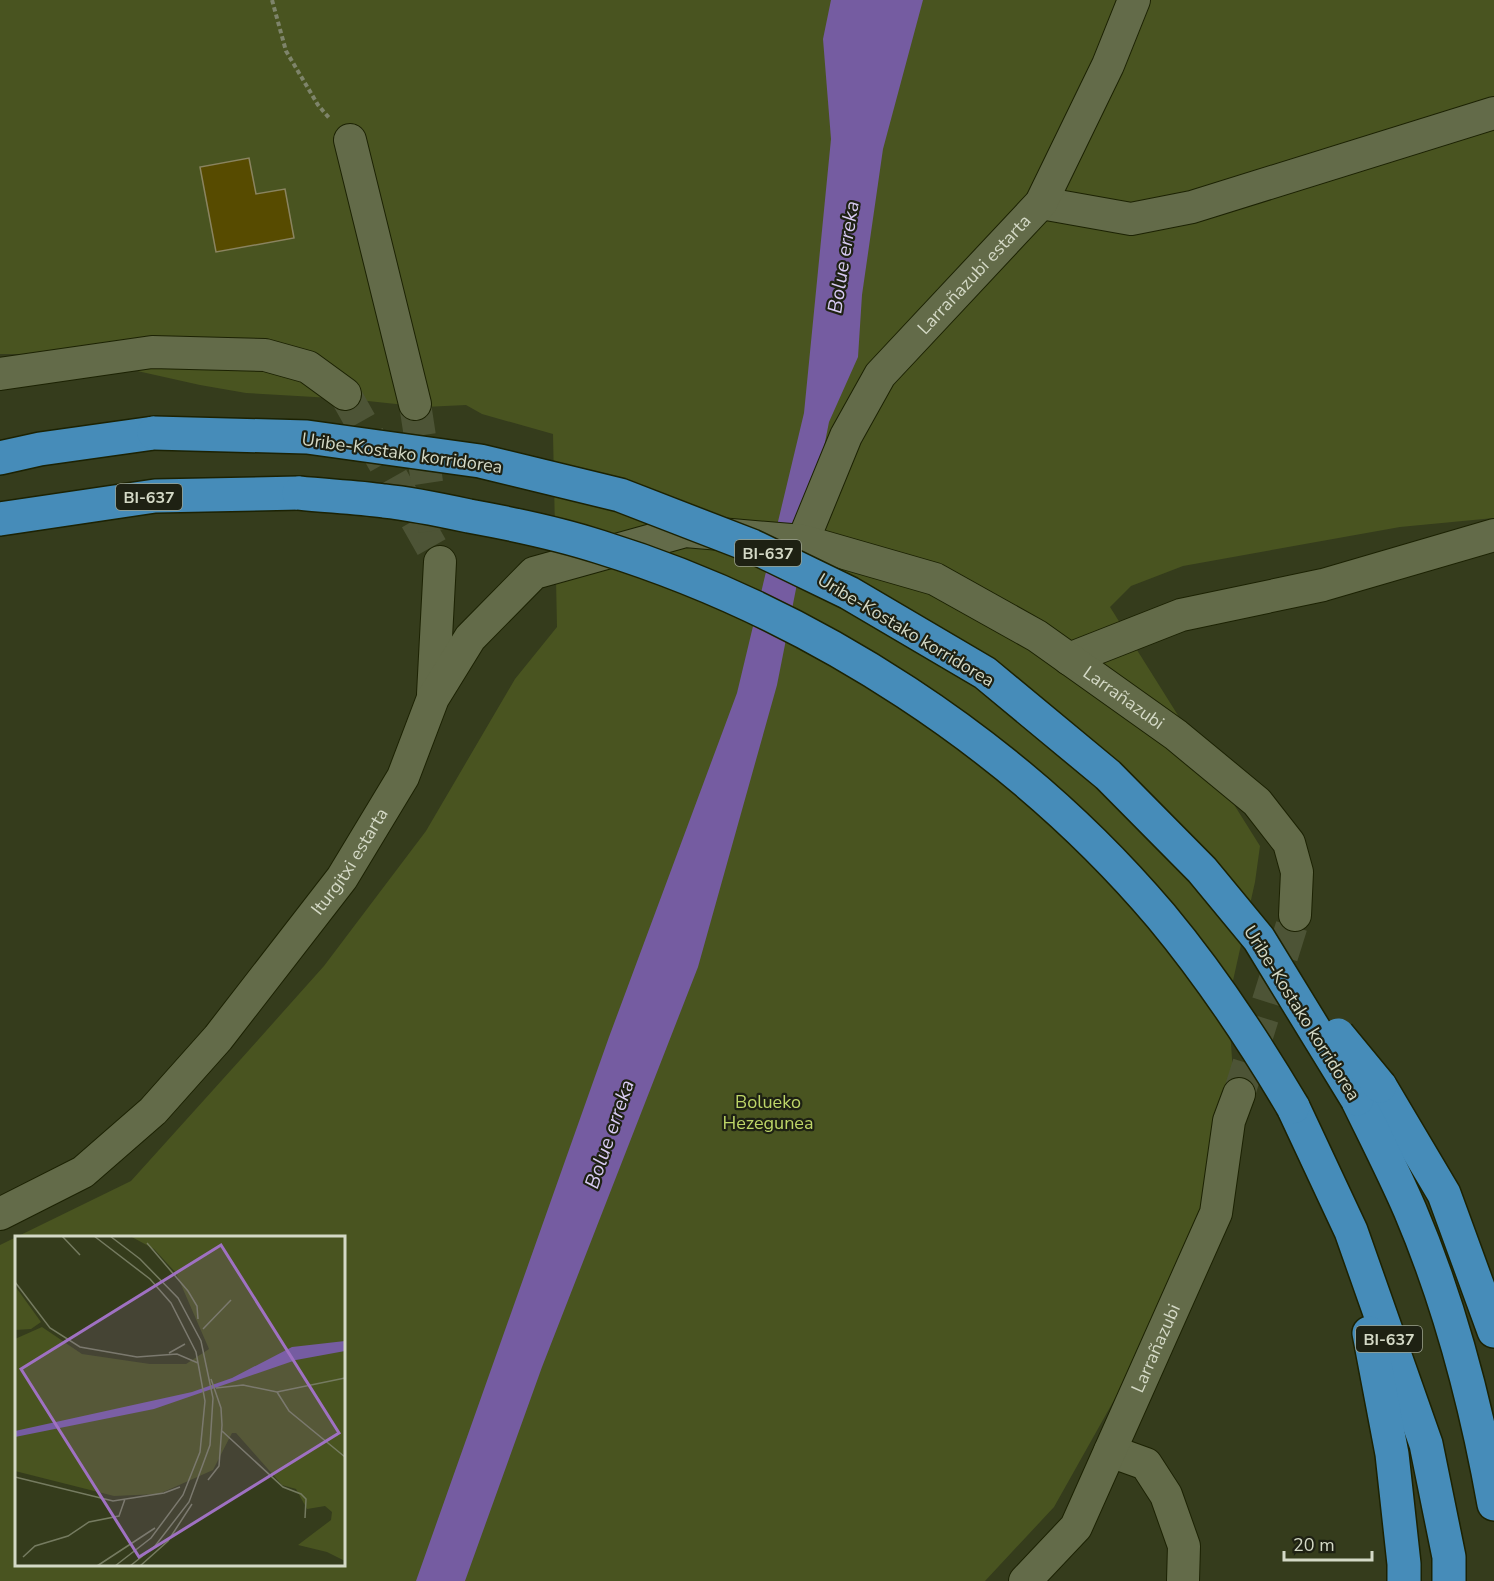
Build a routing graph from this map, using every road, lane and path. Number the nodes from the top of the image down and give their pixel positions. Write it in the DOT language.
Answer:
graph roads {
  1 [pos="272,0"];
  2 [pos="1134,0"];
  3 [pos="1494,113"];
  4 [pos="350,140"];
  5 [pos="1041,203"];
  6 [pos="0,374"];
  7 [pos="345,394"];
  8 [pos="414,404"];
  9 [pos="0,458"];
  10 [pos="0,519"];
  11 [pos="685,531"];
  12 [pos="1494,535"];
  13 [pos="803,541"];
  14 [pos="440,562"];
  15 [pos="1069,659"];
  16 [pos="433,698"];
  17 [pos="1295,915"];
  18 [pos="1369,1092"];
  19 [pos="1239,1094"];
  20 [pos="0,1214"];
  21 [pos="1351,1230"];
  22 [pos="1494,1331"];
  23 [pos="1110,1451"];
  24 [pos="1494,1504"];
  25 [pos="1025,1581"];
  26 [pos="1183,1581"];
  27 [pos="1404,1581"];
  28 [pos="1449,1581"];
  1 -- 4 [label="path"];
  2 -- 5 [label="street, Larrañazubi estarta"];
  3 -- 5 [label="street"];
  4 -- 8 [label="street"];
  5 -- 13 [label="street, Larrañazubi estarta"];
  6 -- 7 [label="street"];
  9 -- 18 [label="highway, Uribe-Kostako korridorea / BI-637, bridge"];
  10 -- 21 [label="highway, BI-637, bridge"];
  11 -- 13 [label="street, Larrañazubi"];
  11 -- 16 [label="street, Iturgitxi estarta"];
  12 -- 15 [label="street"];
  13 -- 15 [label="street, Larrañazubi"];
  14 -- 16 [label="street"];
  15 -- 17 [label="street, Larrañazubi"];
  16 -- 20 [label="street, Iturgitxi estarta"];
  18 -- 22 [label="highway"];
  18 -- 24 [label="highway, Uribe-Kostako korridorea"];
  19 -- 23 [label="street, Larrañazubi"];
  21 -- 27 [label="highway"];
  21 -- 28 [label="highway, BI-637"];
  23 -- 25 [label="street, Larrañazubi"];
  23 -- 26 [label="street"];
}
